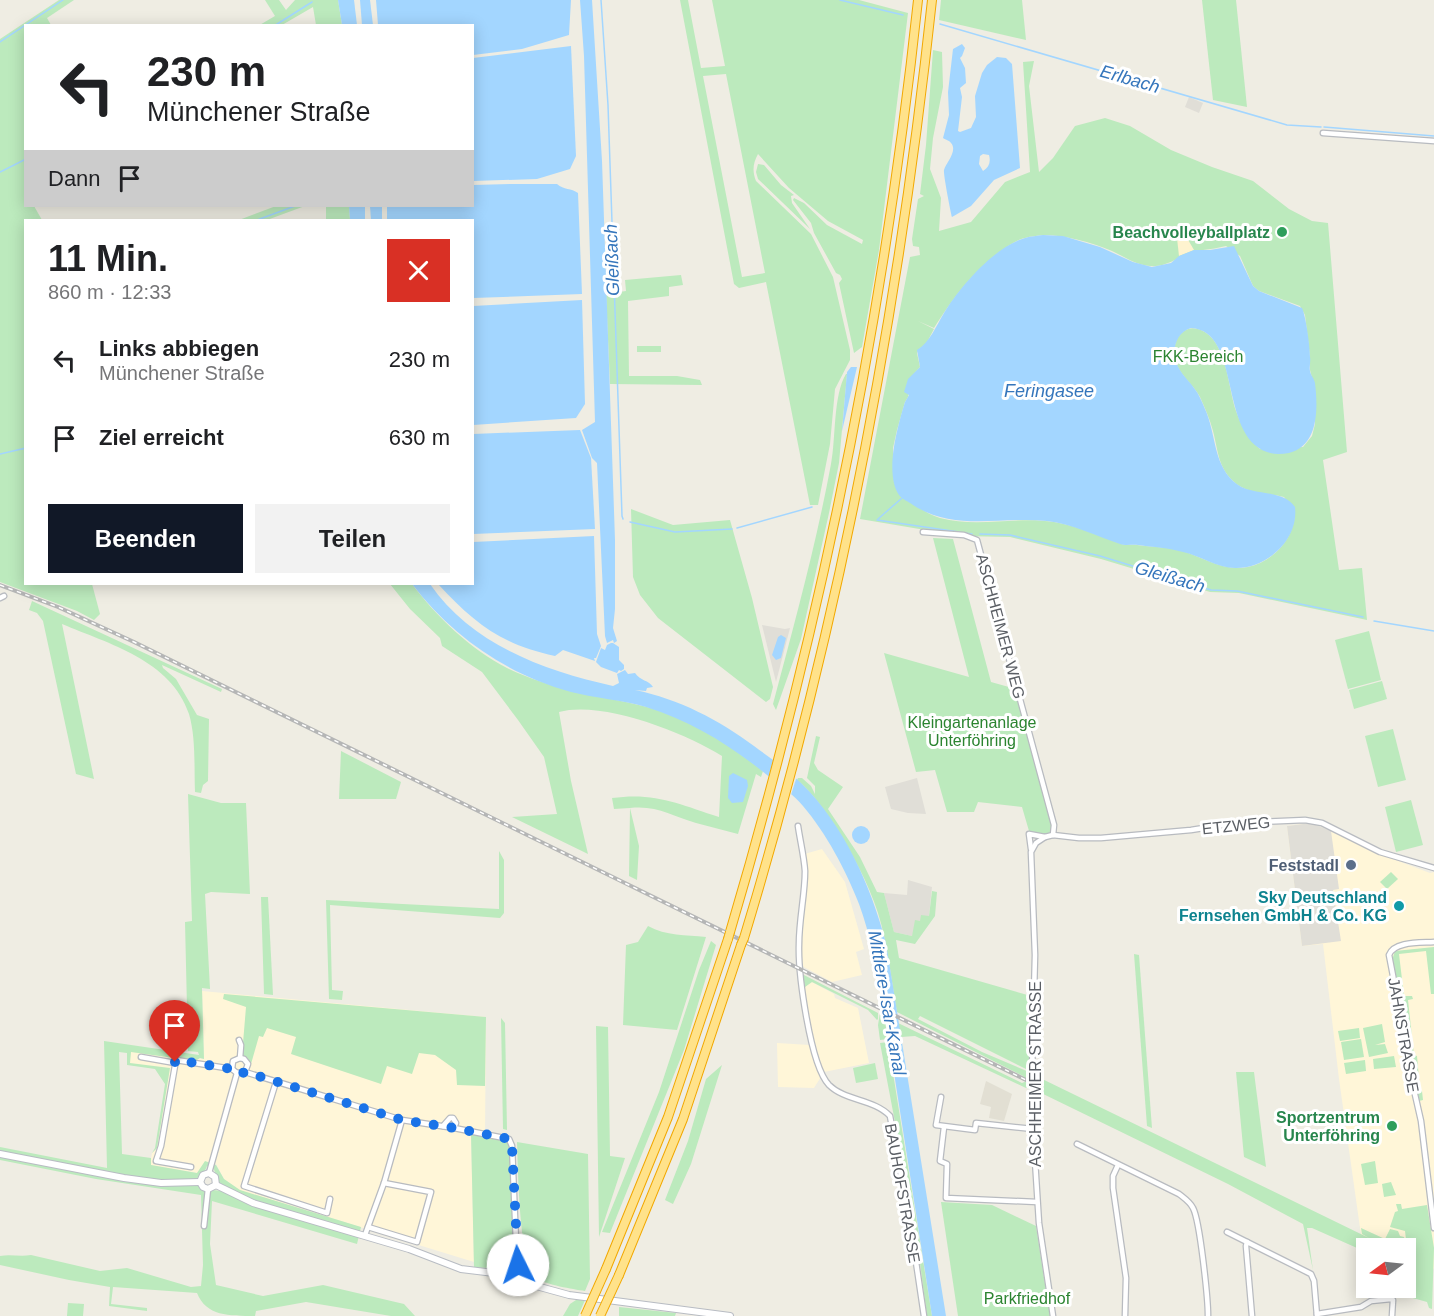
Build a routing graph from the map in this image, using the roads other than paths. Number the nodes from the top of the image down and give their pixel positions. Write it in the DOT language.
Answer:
graph roads {
  1 [pos="918,0"];
  2 [pos="932,0"];
  3 [pos="1323,133"];
  4 [pos="1434,141"];
  5 [pos="923,532"];
  6 [pos="798,825"];
  7 [pos="1029,834"];
  8 [pos="1053,835"];
  9 [pos="1045,837"];
  10 [pos="1031,852"];
  11 [pos="1434,868"];
  12 [pos="1434,942"];
  13 [pos="239,1040"];
  14 [pos="141,1057"];
  15 [pos="240,1058"];
  16 [pos="175,1062"];
  17 [pos="232,1069"];
  18 [pos="245,1072"];
  19 [pos="237,1073"];
  20 [pos="276,1082"];
  21 [pos="940,1097"];
  22 [pos="402,1120"];
  23 [pos="443,1126"];
  24 [pos="944,1127"];
  25 [pos="454,1128"];
  26 [pos="1033,1130"];
  27 [pos="1077,1144"];
  28 [pos="0,1154"];
  29 [pos="1118,1165"];
  30 [pos="191,1167"];
  31 [pos="209,1173"];
  32 [pos="200,1182"];
  33 [pos="1428,1182"];
  34 [pos="1434,1182"];
  35 [pos="384,1183"];
  36 [pos="216,1185"];
  37 [pos="208,1189"];
  38 [pos="330,1199"];
  39 [pos="1037,1202"];
  40 [pos="204,1226"];
  41 [pos="368,1227"];
  42 [pos="1434,1228"];
  43 [pos="1227,1232"];
  44 [pos="365,1235"];
  45 [pos="1247,1242"];
  46 [pos="511,1265"];
  47 [pos="480,1271"];
  48 [pos="522,1273"];
  49 [pos="503,1276"];
  50 [pos="518,1281"];
  51 [pos="535,1285"];
  52 [pos="1317,1315"];
  53 [pos="585,1316"];
  54 [pos="600,1316"];
  55 [pos="730,1316"];
  56 [pos="924,1316"];
  57 [pos="1053,1316"];
  58 [pos="1125,1316"];
  59 [pos="1208,1316"];
  60 [pos="1252,1316"];
  61 [pos="1392,1316"];
  1 -- 53 [label="highway, bridge"];
  2 -- 54 [label="highway, bridge"];
  3 -- 4 [label="street"];
  5 -- 8 [label="street, ASCHHEIMER WEG"];
  6 -- 56 [label="street, BAUHOFSTRASSE"];
  7 -- 9 [label="street, ETZWEG"];
  7 -- 10 [label="street, ASCHHEIMER STRASSE"];
  8 -- 9 [label="street, ETZWEG"];
  8 -- 11 [label="street, ETZWEG"];
  9 -- 10 [label="street"];
  10 -- 26 [label="street, ASCHHEIMER STRASSE"];
  12 -- 33 [label="street, JAHNSTRASSE"];
  13 -- 15 [label="street"];
  14 -- 16 [label="street"];
  15 -- 17 [label="street"];
  15 -- 18 [label="street"];
  16 -- 17 [label="street"];
  16 -- 30 [label="street"];
  17 -- 19 [label="street"];
  18 -- 19 [label="street"];
  18 -- 20 [label="street"];
  19 -- 31 [label="street"];
  20 -- 22 [label="street"];
  20 -- 38 [label="street"];
  21 -- 24 [label="street"];
  22 -- 23 [label="street"];
  22 -- 35 [label="street"];
  23 -- 25 [label="street"];
  23 -- 25 [label="street"];
  24 -- 26 [label="street"];
  24 -- 39 [label="street"];
  25 -- 46 [label="street"];
  26 -- 39 [label="street, ASCHHEIMER STRASSE"];
  27 -- 29 [label="street"];
  28 -- 32 [label="main road"];
  29 -- 58 [label="street"];
  29 -- 59 [label="street"];
  31 -- 32 [label="main road"];
  31 -- 36 [label="main road"];
  32 -- 37 [label="main road"];
  33 -- 34 [label="street"];
  33 -- 42 [label="street, JAHNSTRASSE"];
  35 -- 41 [label="street"];
  35 -- 41 [label="street"];
  36 -- 37 [label="main road"];
  36 -- 44 [label="main road"];
  37 -- 40 [label="street"];
  39 -- 57 [label="street, ASCHHEIMER STRASSE"];
  41 -- 44 [label="street"];
  43 -- 45 [label="street"];
  44 -- 47 [label="main road"];
  45 -- 52 [label="street"];
  45 -- 60 [label="street"];
  46 -- 47 [label="main road"];
  46 -- 48 [label="main road"];
  46 -- 49 [label="main road"];
  47 -- 49 [label="main road"];
  48 -- 50 [label="main road"];
  48 -- 51 [label="main road"];
  49 -- 50 [label="main road"];
  50 -- 51 [label="main road"];
  51 -- 55 [label="main road"];
  52 -- 61 [label="street"];
}
